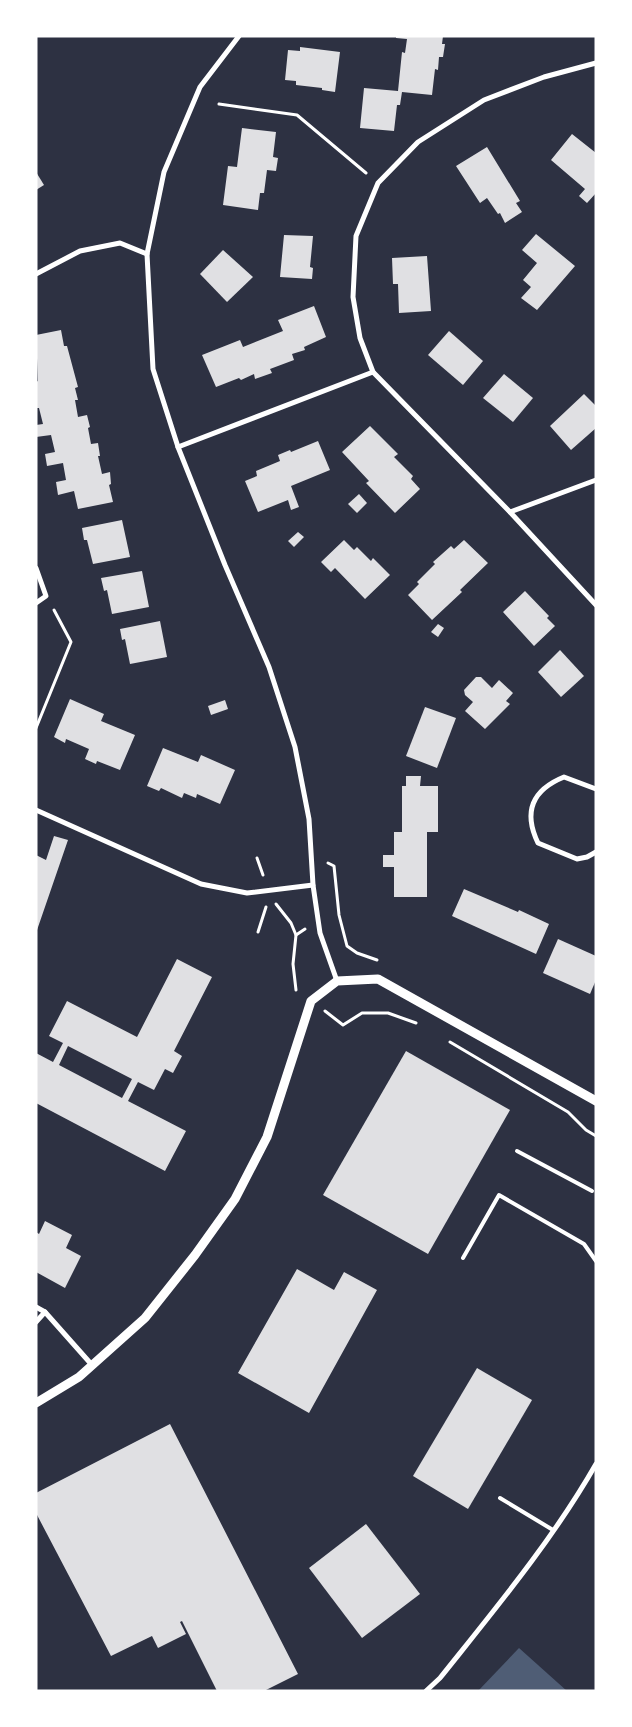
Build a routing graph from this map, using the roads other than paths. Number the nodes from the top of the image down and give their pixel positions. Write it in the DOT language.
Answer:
graph roads {
  1 [pos="239,36"];
  2 [pos="595,64"];
  3 [pos="147,254"];
  4 [pos="36,274"];
  5 [pos="373,372"];
  6 [pos="178,447"];
  7 [pos="596,480"];
  8 [pos="510,512"];
  9 [pos="36,568"];
  10 [pos="36,603"];
  11 [pos="596,605"];
  12 [pos="596,789"];
  13 [pos="36,810"];
  14 [pos="596,852"];
  15 [pos="313,885"];
  16 [pos="337,981"];
  17 [pos="596,1101"];
  18 [pos="517,1151"];
  19 [pos="592,1191"];
  20 [pos="463,1258"];
  21 [pos="596,1261"];
  22 [pos="36,1307"];
  23 [pos="45,1312"];
  24 [pos="36,1322"];
  25 [pos="92,1365"];
  26 [pos="36,1403"];
  27 [pos="596,1464"];
  28 [pos="500,1498"];
  29 [pos="553,1530"];
  30 [pos="426,1691"];
  1 -- 3 [label="street"];
  2 -- 5 [label="street"];
  3 -- 4 [label="street"];
  3 -- 6 [label="street"];
  5 -- 6 [label="street"];
  5 -- 8 [label="street"];
  6 -- 15 [label="street"];
  7 -- 8 [label="street"];
  8 -- 11 [label="street"];
  9 -- 10 [label="street"];
  12 -- 14 [label="street"];
  13 -- 15 [label="street"];
  15 -- 16 [label="street"];
  16 -- 17 [label="street"];
  16 -- 25 [label="street"];
  18 -- 19 [label="lane"];
  20 -- 21 [label="lane"];
  22 -- 23 [label="street"];
  23 -- 24 [label="street"];
  23 -- 25 [label="street"];
  25 -- 26 [label="street"];
  27 -- 29 [label="street"];
  28 -- 29 [label="lane"];
  29 -- 30 [label="street"];
}
